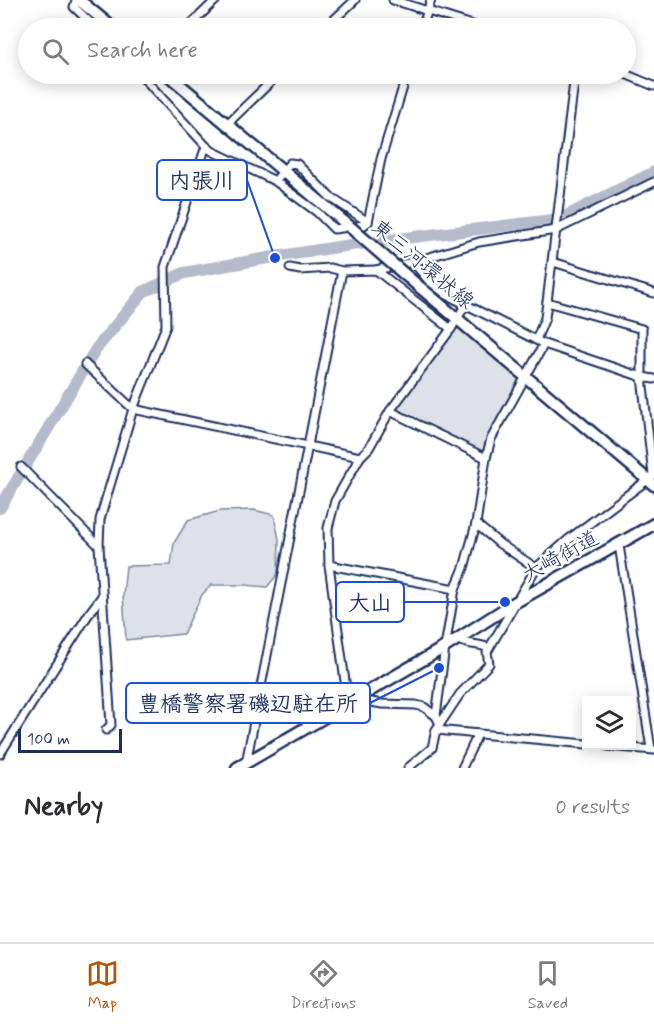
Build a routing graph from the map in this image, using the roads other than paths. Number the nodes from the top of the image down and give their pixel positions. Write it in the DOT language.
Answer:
graph roads {
  1 [pos="78,0"];
  2 [pos="216,0"];
  3 [pos="354,0"];
  4 [pos="393,0"];
  5 [pos="431,0"];
  6 [pos="427,12"];
  7 [pos="86,18"];
  8 [pos="100,18"];
  9 [pos="197,18"];
  10 [pos="335,18"];
  11 [pos="425,18"];
  12 [pos="448,18"];
  13 [pos="636,79"];
  14 [pos="149,84"];
  15 [pos="178,84"];
  16 [pos="269,84"];
  17 [pos="404,84"];
  18 [pos="573,84"];
  19 [pos="654,86"];
  20 [pos="227,124"];
  21 [pos="206,146"];
  22 [pos="283,170"];
  23 [pos="276,181"];
  24 [pos="654,182"];
  25 [pos="368,222"];
  26 [pos="556,230"];
  27 [pos="413,262"];
  28 [pos="553,262"];
  29 [pos="290,268"];
  30 [pos="342,270"];
  31 [pos="376,270"];
  32 [pos="654,293"];
  33 [pos="547,302"];
  34 [pos="465,304"];
  35 [pos="458,319"];
  36 [pos="450,329"];
  37 [pos="536,340"];
  38 [pos="544,344"];
  39 [pos="85,364"];
  40 [pos="525,376"];
  41 [pos="642,377"];
  42 [pos="654,379"];
  43 [pos="133,409"];
  44 [pos="390,411"];
  45 [pos="308,446"];
  46 [pos="360,457"];
  47 [pos="486,458"];
  48 [pos="21,467"];
  49 [pos="652,478"];
  50 [pos="476,524"];
  51 [pos="654,524"];
  52 [pos="619,544"];
  53 [pos="99,546"];
  54 [pos="329,565"];
  55 [pos="536,568"];
  56 [pos="455,589"];
  57 [pos="102,596"];
  58 [pos="514,603"];
  59 [pos="457,639"];
  60 [pos="444,647"];
  61 [pos="489,648"];
  62 [pos="352,701"];
  63 [pos="436,716"];
  64 [pos="438,727"];
  65 [pos="106,730"];
  66 [pos="478,734"];
  67 [pos="582,744"];
  68 [pos="636,749"];
  69 [pos="652,750"];
  70 [pos="0,754"];
  71 [pos="243,766"];
  72 [pos="408,768"];
  73 [pos="462,768"];
  1 -- 7 [label="street"];
  1 -- 8 [label="main road"];
  2 -- 9 [label="street"];
  3 -- 10 [label="street"];
  4 -- 6 [label="street"];
  5 -- 6 [label="street"];
  6 -- 11 [label="street"];
  6 -- 12 [label="street"];
  13 -- 19 [label="street"];
  14 -- 21 [label="street"];
  15 -- 20 [label="main road, 東三河環状線"];
  16 -- 20 [label="street"];
  17 -- 25 [label="street"];
  18 -- 26 [label="street"];
  20 -- 22 [label="main road, 東三河環状線"];
  21 -- 23 [label="street"];
  21 -- 43 [label="street"];
  22 -- 23 [label="street"];
  22 -- 25 [label="street"];
  22 -- 35 [label="main road, 東三河環状線, bridge"];
  23 -- 25 [label="street"];
  24 -- 26 [label="street"];
  26 -- 27 [label="street"];
  26 -- 28 [label="street"];
  27 -- 31 [label="street"];
  27 -- 34 [label="street"];
  28 -- 32 [label="street"];
  28 -- 33 [label="street"];
  29 -- 30 [label="street"];
  30 -- 31 [label="street"];
  30 -- 45 [label="street"];
  31 -- 36 [label="street"];
  33 -- 37 [label="street"];
  33 -- 41 [label="street"];
  34 -- 35 [label="street"];
  34 -- 37 [label="street"];
  35 -- 36 [label="street"];
  35 -- 40 [label="main road, 東三河環状線"];
  36 -- 44 [label="street"];
  37 -- 38 [label="street"];
  38 -- 40 [label="street"];
  38 -- 41 [label="street"];
  39 -- 43 [label="street"];
  40 -- 47 [label="street"];
  40 -- 49 [label="main road, 東三河環状線"];
  41 -- 42 [label="street"];
  41 -- 49 [label="street"];
  43 -- 45 [label="street"];
  43 -- 53 [label="street"];
  44 -- 46 [label="street"];
  44 -- 47 [label="street"];
  45 -- 46 [label="street"];
  45 -- 71 [label="street"];
  46 -- 54 [label="street"];
  47 -- 50 [label="street"];
  48 -- 53 [label="street"];
  49 -- 55 [label="street"];
  50 -- 55 [label="street"];
  50 -- 56 [label="street"];
  51 -- 52 [label="main road, 大崎街道"];
  52 -- 58 [label="main road, 大崎街道"];
  52 -- 69 [label="street"];
  53 -- 57 [label="street"];
  54 -- 56 [label="street"];
  54 -- 62 [label="street"];
  55 -- 58 [label="street"];
  56 -- 60 [label="street"];
  57 -- 65 [label="street"];
  57 -- 70 [label="street"];
  58 -- 59 [label="main road, 大崎街道"];
  58 -- 61 [label="street"];
  59 -- 60 [label="main road, 大崎街道"];
  59 -- 61 [label="street"];
  60 -- 62 [label="main road, 大崎街道"];
  60 -- 63 [label="street"];
  61 -- 64 [label="street"];
  62 -- 63 [label="street"];
  62 -- 71 [label="main road, 大崎街道"];
  63 -- 64 [label="street"];
  64 -- 66 [label="street"];
  64 -- 72 [label="street"];
  66 -- 67 [label="street"];
  66 -- 73 [label="street"];
  68 -- 69 [label="street"];
}
